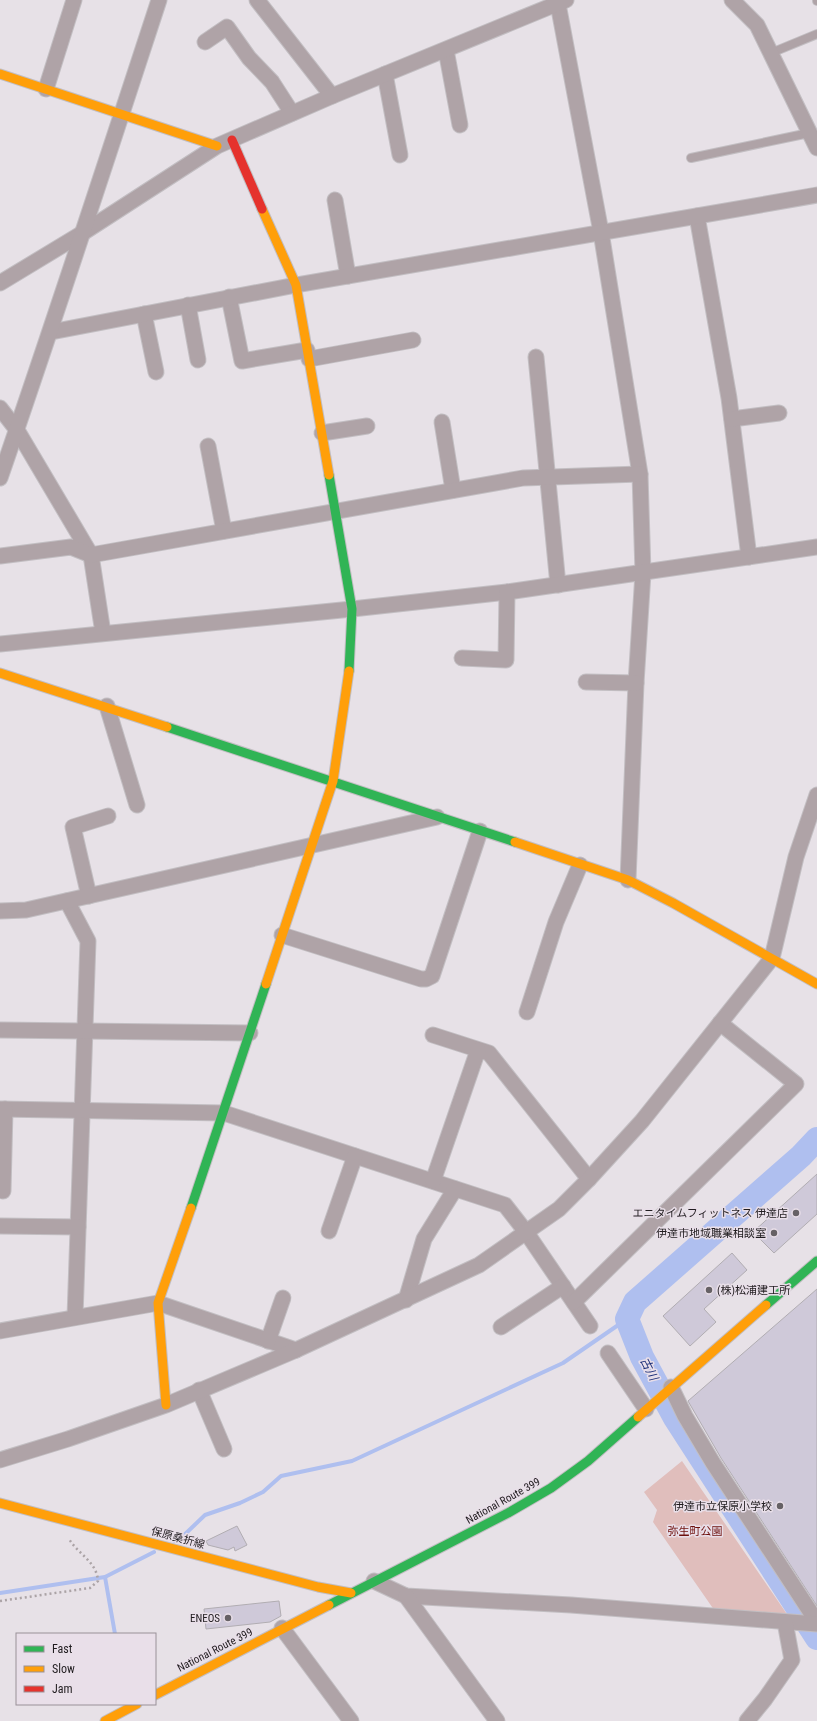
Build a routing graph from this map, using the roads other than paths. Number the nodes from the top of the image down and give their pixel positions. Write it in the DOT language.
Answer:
graph roads {
  1 [pos="74,0"];
  2 [pos="160,0"];
  3 [pos="257,0"];
  4 [pos="732,0"];
  5 [pos="563,2"];
  6 [pos="817,34"];
  7 [pos="204,42"];
  8 [pos="446,50"];
  9 [pos="770,53"];
  10 [pos="0,74"];
  11 [pos="385,74"];
  12 [pos="46,89"];
  13 [pos="332,96"];
  14 [pos="122,114"];
  15 [pos="292,114"];
  16 [pos="460,125"];
  17 [pos="809,133"];
  18 [pos="232,140"];
  19 [pos="217,146"];
  20 [pos="817,148"];
  21 [pos="400,155"];
  22 [pos="691,158"];
  23 [pos="817,194"];
  24 [pos="335,200"];
  25 [pos="697,216"];
  26 [pos="601,232"];
  27 [pos="81,234"];
  28 [pos="348,276"];
  29 [pos="0,284"];
  30 [pos="296,285"];
  31 [pos="229,297"];
  32 [pos="188,305"];
  33 [pos="144,314"];
  34 [pos="51,332"];
  35 [pos="413,340"];
  36 [pos="308,355"];
  37 [pos="536,357"];
  38 [pos="198,360"];
  39 [pos="156,372"];
  40 [pos="0,408"];
  41 [pos="778,413"];
  42 [pos="732,419"];
  43 [pos="442,422"];
  44 [pos="367,426"];
  45 [pos="17,430"];
  46 [pos="322,433"];
  47 [pos="208,446"];
  48 [pos="640,474"];
  49 [pos="547,477"];
  50 [pos="0,478"];
  51 [pos="453,490"];
  52 [pos="335,511"];
  53 [pos="224,531"];
  54 [pos="817,547"];
  55 [pos="91,555"];
  56 [pos="0,556"];
  57 [pos="749,557"];
  58 [pos="643,573"];
  59 [pos="558,585"];
  60 [pos="506,592"];
  61 [pos="352,610"];
  62 [pos="103,633"];
  63 [pos="0,644"];
  64 [pos="462,658"];
  65 [pos="0,673"];
  66 [pos="586,682"];
  67 [pos="636,683"];
  68 [pos="107,706"];
  69 [pos="333,781"];
  70 [pos="817,795"];
  71 [pos="137,805"];
  72 [pos="108,816"];
  73 [pos="437,817"];
  74 [pos="480,831"];
  75 [pos="310,847"];
  76 [pos="580,864"];
  77 [pos="628,880"];
  78 [pos="89,896"];
  79 [pos="67,901"];
  80 [pos="0,911"];
  81 [pos="282,935"];
  82 [pos="772,958"];
  83 [pos="817,984"];
  84 [pos="527,1012"];
  85 [pos="720,1023"];
  86 [pos="0,1030"];
  87 [pos="85,1031"];
  88 [pos="250,1033"];
  89 [pos="433,1035"];
  90 [pos="478,1050"];
  91 [pos="3,1109"];
  92 [pos="82,1110"];
  93 [pos="224,1113"];
  94 [pos="355,1156"];
  95 [pos="589,1179"];
  96 [pos="433,1181"];
  97 [pos="455,1189"];
  98 [pos="3,1191"];
  99 [pos="0,1226"];
  100 [pos="78,1227"];
  101 [pos="329,1231"];
  102 [pos="526,1232"];
  103 [pos="817,1261"];
  104 [pos="563,1286"];
  105 [pos="283,1298"];
  106 [pos="406,1300"];
  107 [pos="574,1302"];
  108 [pos="158,1303"];
  109 [pos="75,1317"];
  110 [pos="590,1326"];
  111 [pos="501,1327"];
  112 [pos="0,1331"];
  113 [pos="268,1341"];
  114 [pos="296,1350"];
  115 [pos="608,1353"];
  116 [pos="669,1389"];
  117 [pos="199,1390"];
  118 [pos="166,1405"];
  119 [pos="651,1405"];
  120 [pos="224,1449"];
  121 [pos="0,1460"];
  122 [pos="0,1503"];
  123 [pos="374,1581"];
  124 [pos="351,1593"];
  125 [pos="406,1596"];
  126 [pos="789,1622"];
  127 [pos="815,1623"];
  128 [pos="282,1628"];
  129 [pos="156,1694"];
  130 [pos="135,1705"];
  131 [pos="105,1721"];
  132 [pos="351,1721"];
  133 [pos="497,1721"];
  134 [pos="747,1721"];
  1 -- 12 [label="street"];
  2 -- 14 [label="street"];
  3 -- 13 [label="street"];
  4 -- 9 [label="street"];
  5 -- 8 [label="street"];
  5 -- 26 [label="street"];
  6 -- 9 [label="lane"];
  7 -- 15 [label="street"];
  8 -- 11 [label="street"];
  8 -- 16 [label="street"];
  9 -- 17 [label="street"];
  10 -- 12 [label="main road"];
  11 -- 13 [label="street"];
  11 -- 21 [label="street"];
  12 -- 14 [label="main road"];
  13 -- 15 [label="street"];
  14 -- 19 [label="main road"];
  14 -- 27 [label="street"];
  15 -- 18 [label="street"];
  17 -- 20 [label="street"];
  17 -- 22 [label="lane"];
  18 -- 19 [label="street"];
  18 -- 30 [label="main road"];
  19 -- 27 [label="street"];
  23 -- 25 [label="street"];
  24 -- 28 [label="street"];
  25 -- 26 [label="street"];
  25 -- 42 [label="street"];
  26 -- 28 [label="street"];
  26 -- 48 [label="street"];
  27 -- 29 [label="street"];
  27 -- 34 [label="street"];
  28 -- 30 [label="street"];
  30 -- 31 [label="street"];
  30 -- 36 [label="main road"];
  31 -- 32 [label="street"];
  31 -- 36 [label="street"];
  32 -- 33 [label="street"];
  32 -- 38 [label="street"];
  33 -- 34 [label="street"];
  33 -- 39 [label="street"];
  34 -- 45 [label="street"];
  35 -- 36 [label="street"];
  36 -- 46 [label="main road"];
  37 -- 49 [label="street"];
  40 -- 45 [label="street"];
  41 -- 42 [label="street"];
  42 -- 57 [label="street"];
  43 -- 51 [label="street"];
  44 -- 46 [label="street"];
  45 -- 50 [label="street"];
  45 -- 55 [label="street"];
  46 -- 52 [label="main road"];
  47 -- 53 [label="street"];
  48 -- 49 [label="street"];
  48 -- 58 [label="street"];
  49 -- 51 [label="street"];
  49 -- 59 [label="street"];
  51 -- 52 [label="street"];
  52 -- 53 [label="street"];
  52 -- 61 [label="main road"];
  53 -- 55 [label="street"];
  54 -- 57 [label="street"];
  55 -- 56 [label="street"];
  55 -- 62 [label="street"];
  57 -- 58 [label="street"];
  58 -- 59 [label="street"];
  58 -- 67 [label="street"];
  59 -- 60 [label="street"];
  60 -- 61 [label="street"];
  60 -- 64 [label="street"];
  61 -- 62 [label="street"];
  61 -- 69 [label="main road"];
  62 -- 63 [label="street"];
  65 -- 68 [label="main road"];
  66 -- 67 [label="street"];
  67 -- 77 [label="street"];
  68 -- 69 [label="main road"];
  68 -- 71 [label="street"];
  69 -- 73 [label="main road"];
  69 -- 75 [label="main road"];
  70 -- 82 [label="street"];
  72 -- 78 [label="street"];
  73 -- 74 [label="main road"];
  73 -- 75 [label="street"];
  74 -- 76 [label="main road"];
  74 -- 81 [label="street"];
  75 -- 78 [label="street"];
  75 -- 81 [label="main road"];
  76 -- 77 [label="main road"];
  76 -- 84 [label="street"];
  77 -- 82 [label="main road"];
  78 -- 79 [label="street"];
  79 -- 80 [label="street"];
  79 -- 87 [label="street"];
  81 -- 88 [label="main road"];
  82 -- 83 [label="main road"];
  82 -- 85 [label="street"];
  85 -- 95 [label="street"];
  85 -- 107 [label="street"];
  86 -- 87 [label="street"];
  87 -- 88 [label="street"];
  87 -- 92 [label="street"];
  88 -- 93 [label="main road"];
  89 -- 90 [label="street"];
  90 -- 95 [label="street"];
  90 -- 96 [label="street"];
  91 -- 92 [label="street"];
  91 -- 98 [label="street"];
  92 -- 93 [label="street"];
  92 -- 100 [label="street"];
  93 -- 94 [label="street"];
  93 -- 108 [label="main road"];
  94 -- 96 [label="street"];
  94 -- 101 [label="street"];
  95 -- 102 [label="street"];
  96 -- 97 [label="street"];
  97 -- 102 [label="street"];
  97 -- 106 [label="street"];
  99 -- 100 [label="street"];
  100 -- 109 [label="street"];
  102 -- 104 [label="street"];
  102 -- 106 [label="street"];
  103 -- 116 [label="main road, National Route 399"];
  104 -- 107 [label="street"];
  104 -- 111 [label="street"];
  105 -- 113 [label="street"];
  106 -- 114 [label="street"];
  107 -- 110 [label="street"];
  108 -- 109 [label="street"];
  108 -- 113 [label="street"];
  108 -- 118 [label="main road"];
  109 -- 112 [label="street"];
  113 -- 114 [label="street"];
  114 -- 117 [label="street"];
  115 -- 119 [label="street"];
  116 -- 119 [label="main road, National Route 399"];
  116 -- 127 [label="street"];
  117 -- 118 [label="street"];
  117 -- 120 [label="street"];
  118 -- 121 [label="street"];
  119 -- 123 [label="main road, National Route 399"];
  122 -- 124 [label="main road, 保原桑折線"];
  123 -- 124 [label="main road, National Route 399"];
  123 -- 125 [label="street"];
  124 -- 128 [label="main road, National Route 399"];
  125 -- 126 [label="street"];
  125 -- 133 [label="street"];
  126 -- 127 [label="street"];
  126 -- 134 [label="street"];
  128 -- 129 [label="main road, National Route 399"];
  128 -- 132 [label="street"];
  130 -- 131 [label="main road"];
}
